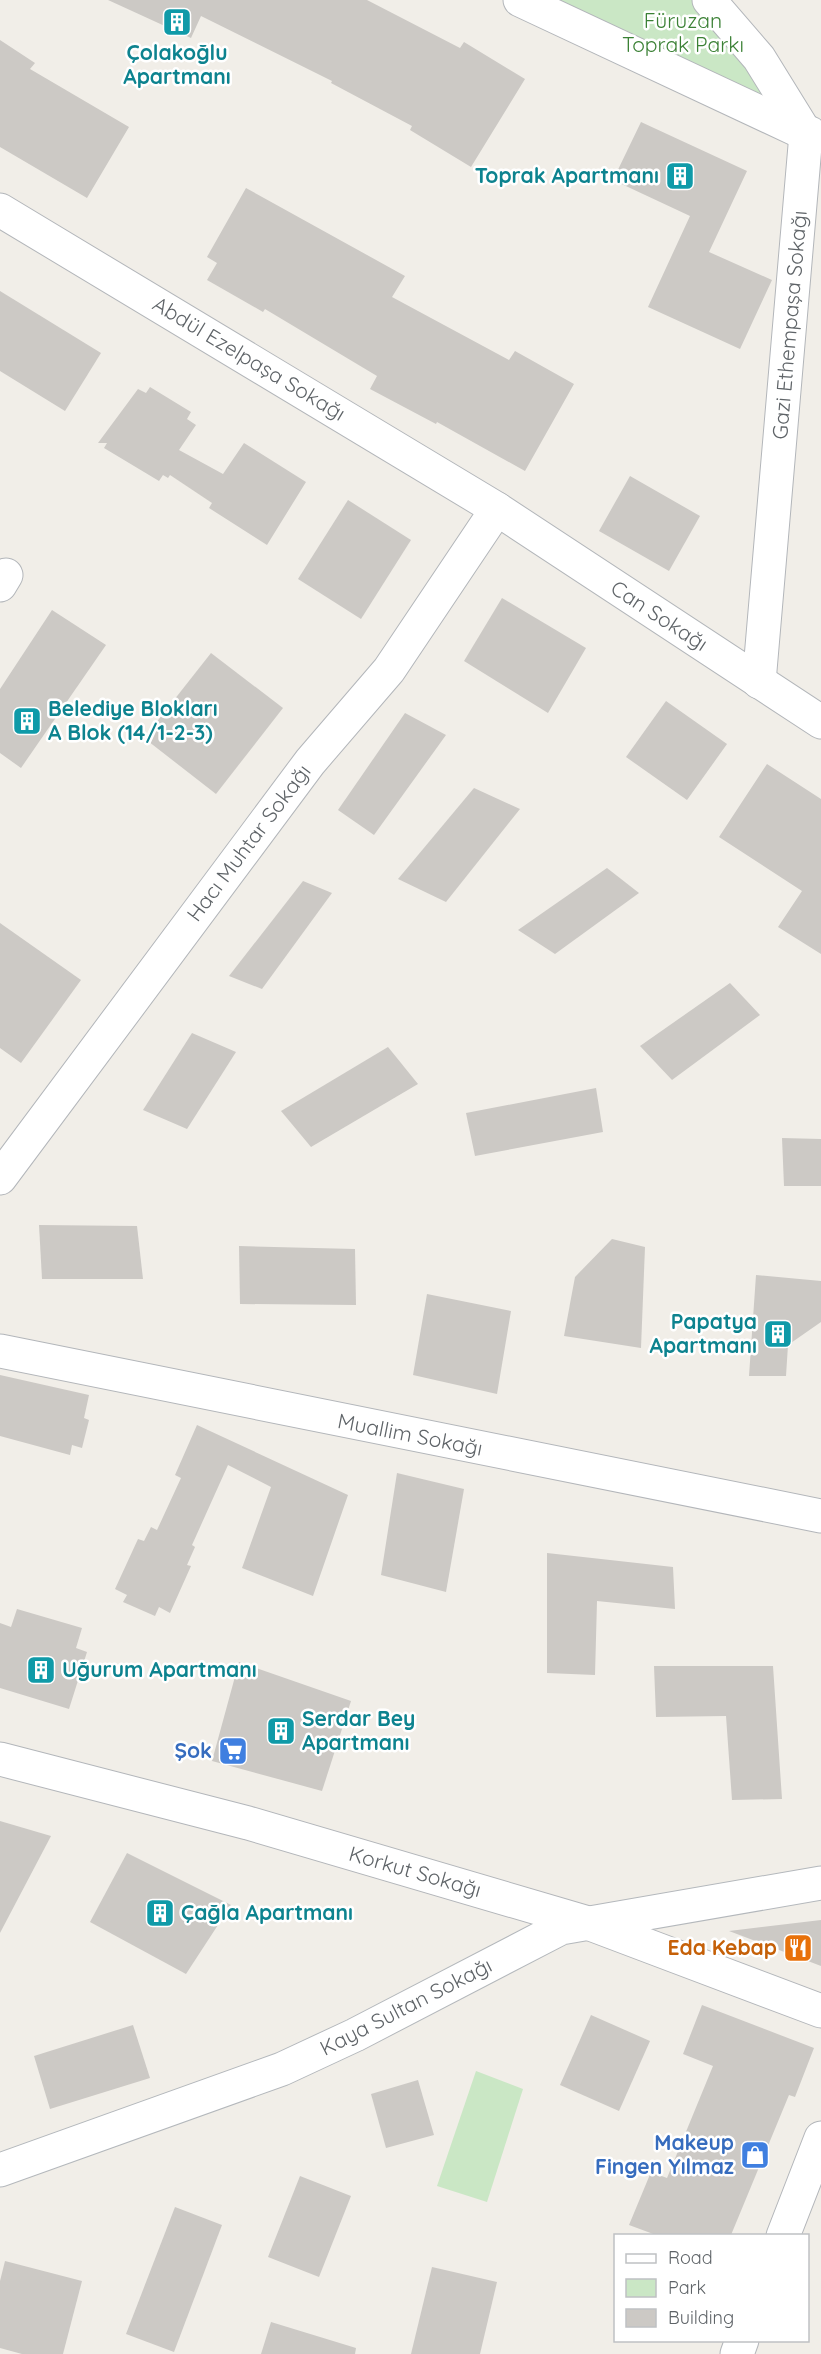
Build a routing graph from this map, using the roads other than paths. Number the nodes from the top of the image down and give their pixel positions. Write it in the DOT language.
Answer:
graph roads {
  1 [pos="520,0"];
  2 [pos="709,0"];
  3 [pos="814,131"];
  4 [pos="0,210"];
  5 [pos="497,509"];
  6 [pos="759,682"];
  7 [pos="821,723"];
  8 [pos="11,1139"];
  9 [pos="0,1178"];
  10 [pos="0,1351"];
  11 [pos="821,1516"];
  12 [pos="0,1759"];
  13 [pos="821,1883"];
  14 [pos="585,1922"];
  15 [pos="821,2011"];
  16 [pos="821,2138"];
  17 [pos="0,2170"];
  18 [pos="783,2234"];
  1 -- 3 [label="street"];
  2 -- 3 [label="street"];
  3 -- 6 [label="street, Gazi Ethempaşa Sokağı"];
  4 -- 5 [label="street, Abdül Ezelpaşa Sokağı"];
  5 -- 6 [label="street, Can Sokağı"];
  5 -- 8 [label="street, Hacı Muhtar Sokağı"];
  6 -- 7 [label="street, Can Sokağı"];
  8 -- 9 [label="street, Hacı Muhtar Sokağı"];
  10 -- 11 [label="street, Muallim Sokağı"];
  12 -- 14 [label="street, Korkut Sokağı"];
  13 -- 14 [label="street, Kaya Sultan Sokağı"];
  14 -- 15 [label="street, Korkut Sokağı"];
  14 -- 17 [label="street, Kaya Sultan Sokağı"];
  16 -- 18 [label="street"];
}
